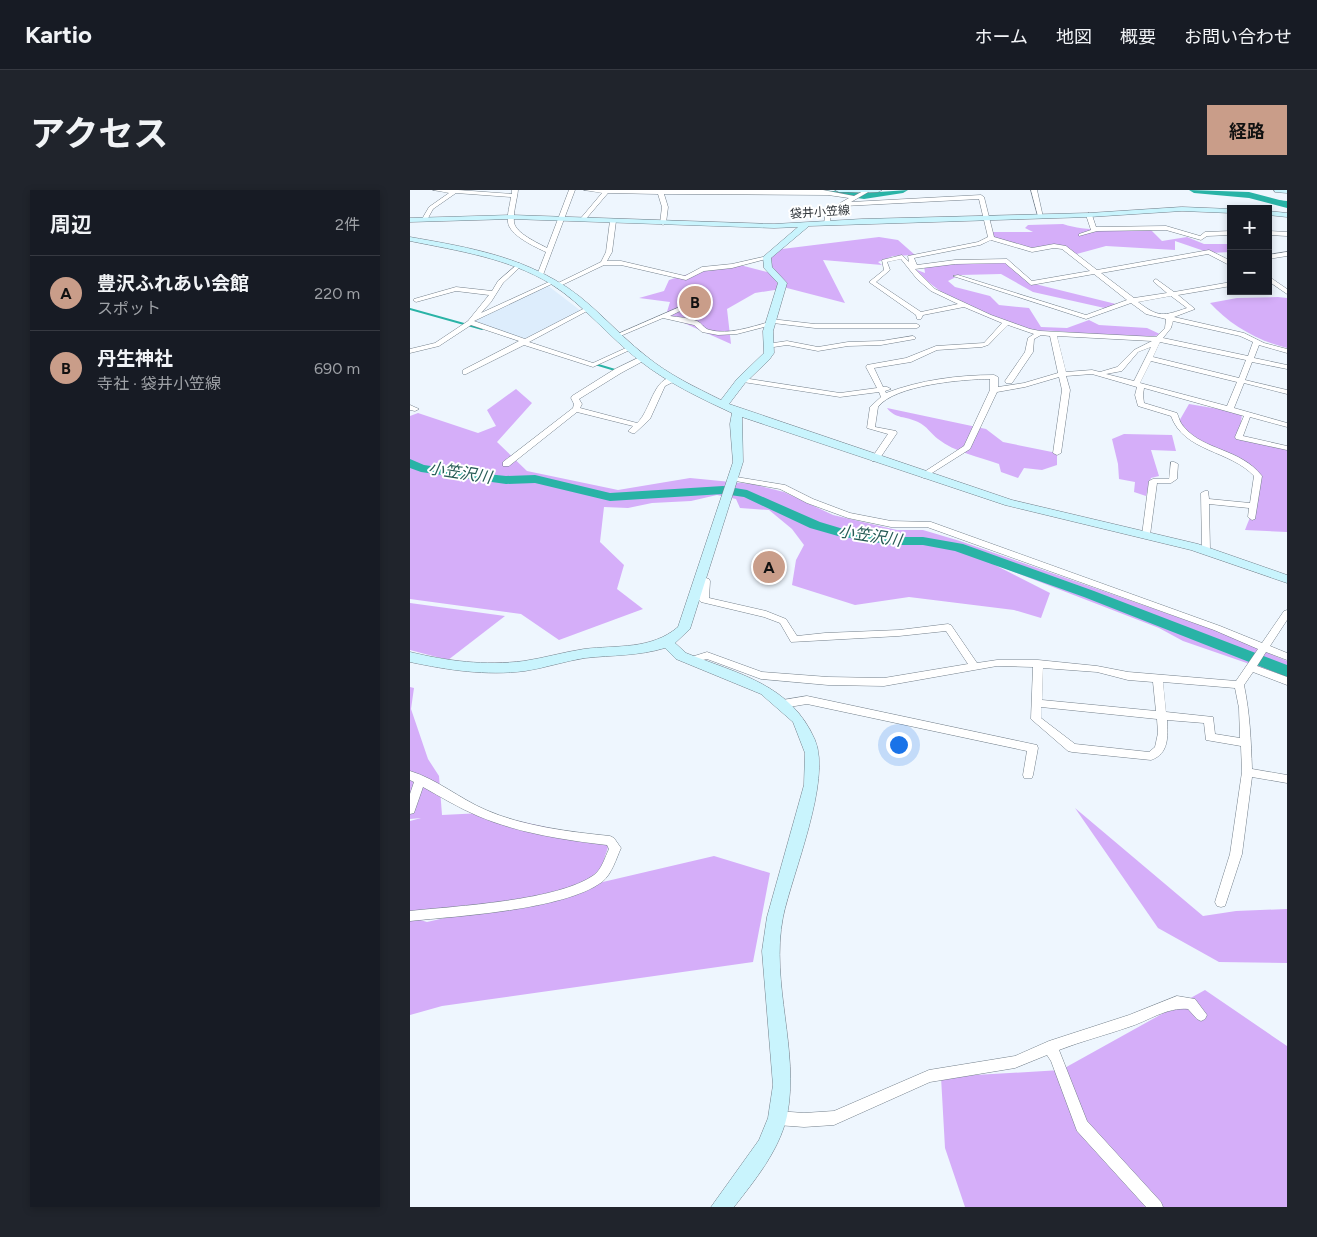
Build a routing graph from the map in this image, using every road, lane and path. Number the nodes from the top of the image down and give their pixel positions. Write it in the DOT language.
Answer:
graph roads {
  1 [pos="436,190"];
  2 [pos="572,190"];
  3 [pos="587,190"];
  4 [pos="815,190"];
  5 [pos="839,190"];
  6 [pos="878,190"];
  7 [pos="1034,190"];
  8 [pos="1278,190"];
  9 [pos="1287,191"];
  10 [pos="457,192"];
  11 [pos="606,192"];
  12 [pos="661,192"];
  13 [pos="514,193"];
  14 [pos="828,193"];
  15 [pos="861,195"];
  16 [pos="843,204"];
  17 [pos="1227,211"];
  18 [pos="1272,213"];
  19 [pos="1089,215"];
  20 [pos="1287,215"];
  21 [pos="1041,216"];
  22 [pos="985,217"];
  23 [pos="512,218"];
  24 [pos="425,219"];
  25 [pos="560,219"];
  26 [pos="583,219"];
  27 [pos="410,220"];
  28 [pos="613,221"];
  29 [pos="662,223"];
  30 [pos="827,223"];
  31 [pos="807,224"];
  32 [pos="1094,229"];
  33 [pos="1272,232"];
  34 [pos="1227,233"];
  35 [pos="1287,234"];
  36 [pos="1081,235"];
  37 [pos="991,238"];
  38 [pos="410,239"];
  39 [pos="549,251"];
  40 [pos="1287,254"];
  41 [pos="767,258"];
  42 [pos="1272,258"];
  43 [pos="1227,262"];
  44 [pos="603,263"];
  45 [pos="519,265"];
  46 [pos="914,268"];
  47 [pos="1093,271"];
  48 [pos="540,275"];
  49 [pos="956,276"];
  50 [pos="1156,281"];
  51 [pos="1272,281"];
  52 [pos="556,283"];
  53 [pos="1227,285"];
  54 [pos="1287,292"];
  55 [pos="493,293"];
  56 [pos="1172,294"];
  57 [pos="416,300"];
  58 [pos="1130,301"];
  59 [pos="964,305"];
  60 [pos="682,308"];
  61 [pos="587,309"];
  62 [pos="920,314"];
  63 [pos="662,316"];
  64 [pos="1170,318"];
  65 [pos="470,322"];
  66 [pos="771,322"];
  67 [pos="1007,322"];
  68 [pos="917,326"];
  69 [pos="1040,333"];
  70 [pos="1052,334"];
  71 [pos="616,336"];
  72 [pos="1158,340"];
  73 [pos="524,342"];
  74 [pos="1257,342"];
  75 [pos="767,346"];
  76 [pos="630,348"];
  77 [pos="410,351"];
  78 [pos="1287,351"];
  79 [pos="1149,358"];
  80 [pos="643,359"];
  81 [pos="1249,359"];
  82 [pos="1287,367"];
  83 [pos="466,372"];
  84 [pos="1092,372"];
  85 [pos="1062,374"];
  86 [pos="672,379"];
  87 [pos="742,380"];
  88 [pos="1009,381"];
  89 [pos="1240,381"];
  90 [pos="1138,385"];
  91 [pos="994,390"];
  92 [pos="1287,392"];
  93 [pos="883,393"];
  94 [pos="723,405"];
  95 [pos="576,409"];
  96 [pos="1229,410"];
  97 [pos="738,412"];
  98 [pos="1248,414"];
  99 [pos="1287,424"];
  100 [pos="1287,448"];
  101 [pos="1057,453"];
  102 [pos="875,459"];
  103 [pos="506,464"];
  104 [pos="1174,464"];
  105 [pos="924,476"];
  106 [pos="733,478"];
  107 [pos="1254,506"];
  108 [pos="1252,517"];
  109 [pos="1146,535"];
  110 [pos="1206,550"];
  111 [pos="700,579"];
  112 [pos="1287,579"];
  113 [pos="1287,613"];
  114 [pos="668,643"];
  115 [pos="1262,649"];
  116 [pos="410,657"];
  117 [pos="1287,657"];
  118 [pos="691,660"];
  119 [pos="1038,663"];
  120 [pos="975,667"];
  121 [pos="1252,667"];
  122 [pos="1158,678"];
  123 [pos="1287,681"];
  124 [pos="1239,685"];
  125 [pos="1036,703"];
  126 [pos="783,704"];
  127 [pos="1162,715"];
  128 [pos="1246,743"];
  129 [pos="1247,772"];
  130 [pos="1028,775"];
  131 [pos="415,778"];
  132 [pos="1287,779"];
  133 [pos="410,810"];
  134 [pos="1221,902"];
  135 [pos="410,916"];
  136 [pos="1201,1015"];
  137 [pos="1049,1047"];
  138 [pos="777,1118"];
  139 [pos="721,1207"];
  140 [pos="1156,1207"];
  1 -- 10 [label="street"];
  2 -- 25 [label="street"];
  3 -- 11 [label="street"];
  4 -- 14 [label="street"];
  5 -- 15 [label="street"];
  6 -- 15 [label="street"];
  7 -- 21 [label="street"];
  8 -- 9 [label="street"];
  10 -- 13 [label="street"];
  10 -- 24 [label="street"];
  11 -- 12 [label="street"];
  11 -- 26 [label="street"];
  12 -- 14 [label="street"];
  12 -- 29 [label="street"];
  13 -- 23 [label="street"];
  14 -- 15 [label="street"];
  15 -- 16 [label="street"];
  16 -- 22 [label="street"];
  16 -- 30 [label="street"];
  17 -- 19 [label="street, 袋井小笠線"];
  18 -- 20 [label="street"];
  19 -- 21 [label="street, 袋井小笠線"];
  19 -- 32 [label="street"];
  21 -- 22 [label="street, 袋井小笠線"];
  22 -- 30 [label="street, 袋井小笠線"];
  22 -- 37 [label="street"];
  23 -- 24 [label="street, 袋井小笠線"];
  23 -- 25 [label="street, 袋井小笠線"];
  23 -- 39 [label="street"];
  24 -- 27 [label="street, 袋井小笠線"];
  25 -- 26 [label="street, 袋井小笠線"];
  25 -- 39 [label="street"];
  26 -- 28 [label="street, 袋井小笠線"];
  28 -- 29 [label="street, 袋井小笠線"];
  28 -- 44 [label="street"];
  29 -- 31 [label="street, 袋井小笠線"];
  30 -- 31 [label="street, 袋井小笠線"];
  31 -- 41 [label="street"];
  32 -- 34 [label="street"];
  32 -- 36 [label="street"];
  33 -- 35 [label="street"];
  37 -- 46 [label="street"];
  37 -- 47 [label="street"];
  38 -- 45 [label="street"];
  39 -- 48 [label="street"];
  40 -- 42 [label="street"];
  41 -- 44 [label="street"];
  41 -- 66 [label="street"];
  43 -- 47 [label="street"];
  44 -- 52 [label="street"];
  45 -- 48 [label="street"];
  45 -- 55 [label="street"];
  46 -- 47 [label="street"];
  46 -- 59 [label="street"];
  46 -- 62 [label="street"];
  47 -- 58 [label="street"];
  48 -- 52 [label="street"];
  49 -- 58 [label="street"];
  50 -- 56 [label="street"];
  51 -- 54 [label="street"];
  52 -- 61 [label="street"];
  52 -- 65 [label="street"];
  53 -- 56 [label="street"];
  55 -- 57 [label="street"];
  55 -- 65 [label="street"];
  56 -- 58 [label="street"];
  56 -- 64 [label="street"];
  58 -- 64 [label="street"];
  59 -- 62 [label="street"];
  59 -- 67 [label="street"];
  60 -- 63 [label="street"];
  61 -- 71 [label="street"];
  61 -- 73 [label="street"];
  62 -- 68 [label="street"];
  63 -- 66 [label="street"];
  63 -- 71 [label="street"];
  64 -- 72 [label="street"];
  64 -- 74 [label="street"];
  65 -- 73 [label="street"];
  65 -- 77 [label="street"];
  66 -- 68 [label="street"];
  66 -- 75 [label="street"];
  67 -- 69 [label="street"];
  67 -- 93 [label="street"];
  68 -- 75 [label="street"];
  69 -- 70 [label="street"];
  69 -- 88 [label="street"];
  70 -- 72 [label="street"];
  70 -- 85 [label="street"];
  71 -- 76 [label="street"];
  72 -- 79 [label="street"];
  72 -- 81 [label="street"];
  72 -- 84 [label="street"];
  73 -- 76 [label="street"];
  73 -- 83 [label="street"];
  74 -- 78 [label="street"];
  74 -- 81 [label="street"];
  75 -- 87 [label="street"];
  76 -- 80 [label="street"];
  79 -- 89 [label="street"];
  79 -- 90 [label="street"];
  80 -- 86 [label="street"];
  80 -- 95 [label="street"];
  81 -- 82 [label="street"];
  81 -- 89 [label="street"];
  84 -- 85 [label="street"];
  84 -- 90 [label="street"];
  85 -- 91 [label="street"];
  85 -- 101 [label="street"];
  86 -- 94 [label="street"];
  86 -- 95 [label="street"];
  87 -- 93 [label="street"];
  87 -- 94 [label="street"];
  89 -- 92 [label="street"];
  89 -- 96 [label="street"];
  90 -- 96 [label="street"];
  90 -- 107 [label="street"];
  91 -- 93 [label="street"];
  91 -- 105 [label="street"];
  93 -- 102 [label="street"];
  94 -- 97 [label="street"];
  95 -- 103 [label="street"];
  96 -- 98 [label="street"];
  97 -- 102 [label="street"];
  97 -- 106 [label="street"];
  98 -- 99 [label="street"];
  98 -- 100 [label="street"];
  102 -- 105 [label="street"];
  104 -- 109 [label="street"];
  105 -- 109 [label="street"];
  106 -- 111 [label="street"];
  106 -- 115 [label="street"];
  107 -- 108 [label="street"];
  107 -- 110 [label="street"];
  109 -- 110 [label="street"];
  110 -- 112 [label="street"];
  111 -- 114 [label="street"];
  111 -- 120 [label="street"];
  113 -- 115 [label="street"];
  114 -- 116 [label="street"];
  114 -- 118 [label="street"];
  115 -- 117 [label="street"];
  115 -- 121 [label="street"];
  118 -- 120 [label="street"];
  118 -- 126 [label="street"];
  119 -- 120 [label="street"];
  119 -- 122 [label="street"];
  119 -- 125 [label="street"];
  121 -- 123 [label="street"];
  121 -- 124 [label="street"];
  122 -- 124 [label="street"];
  122 -- 127 [label="street"];
  124 -- 128 [label="street"];
  125 -- 127 [label="street"];
  125 -- 127 [label="street"];
  126 -- 130 [label="street"];
  126 -- 138 [label="street"];
  127 -- 128 [label="street"];
  128 -- 129 [label="street"];
  129 -- 132 [label="street"];
  129 -- 134 [label="street"];
  131 -- 133 [label="street"];
  131 -- 135 [label="street"];
  136 -- 137 [label="street"];
  137 -- 138 [label="street"];
  137 -- 140 [label="street"];
  138 -- 139 [label="street"];
}
